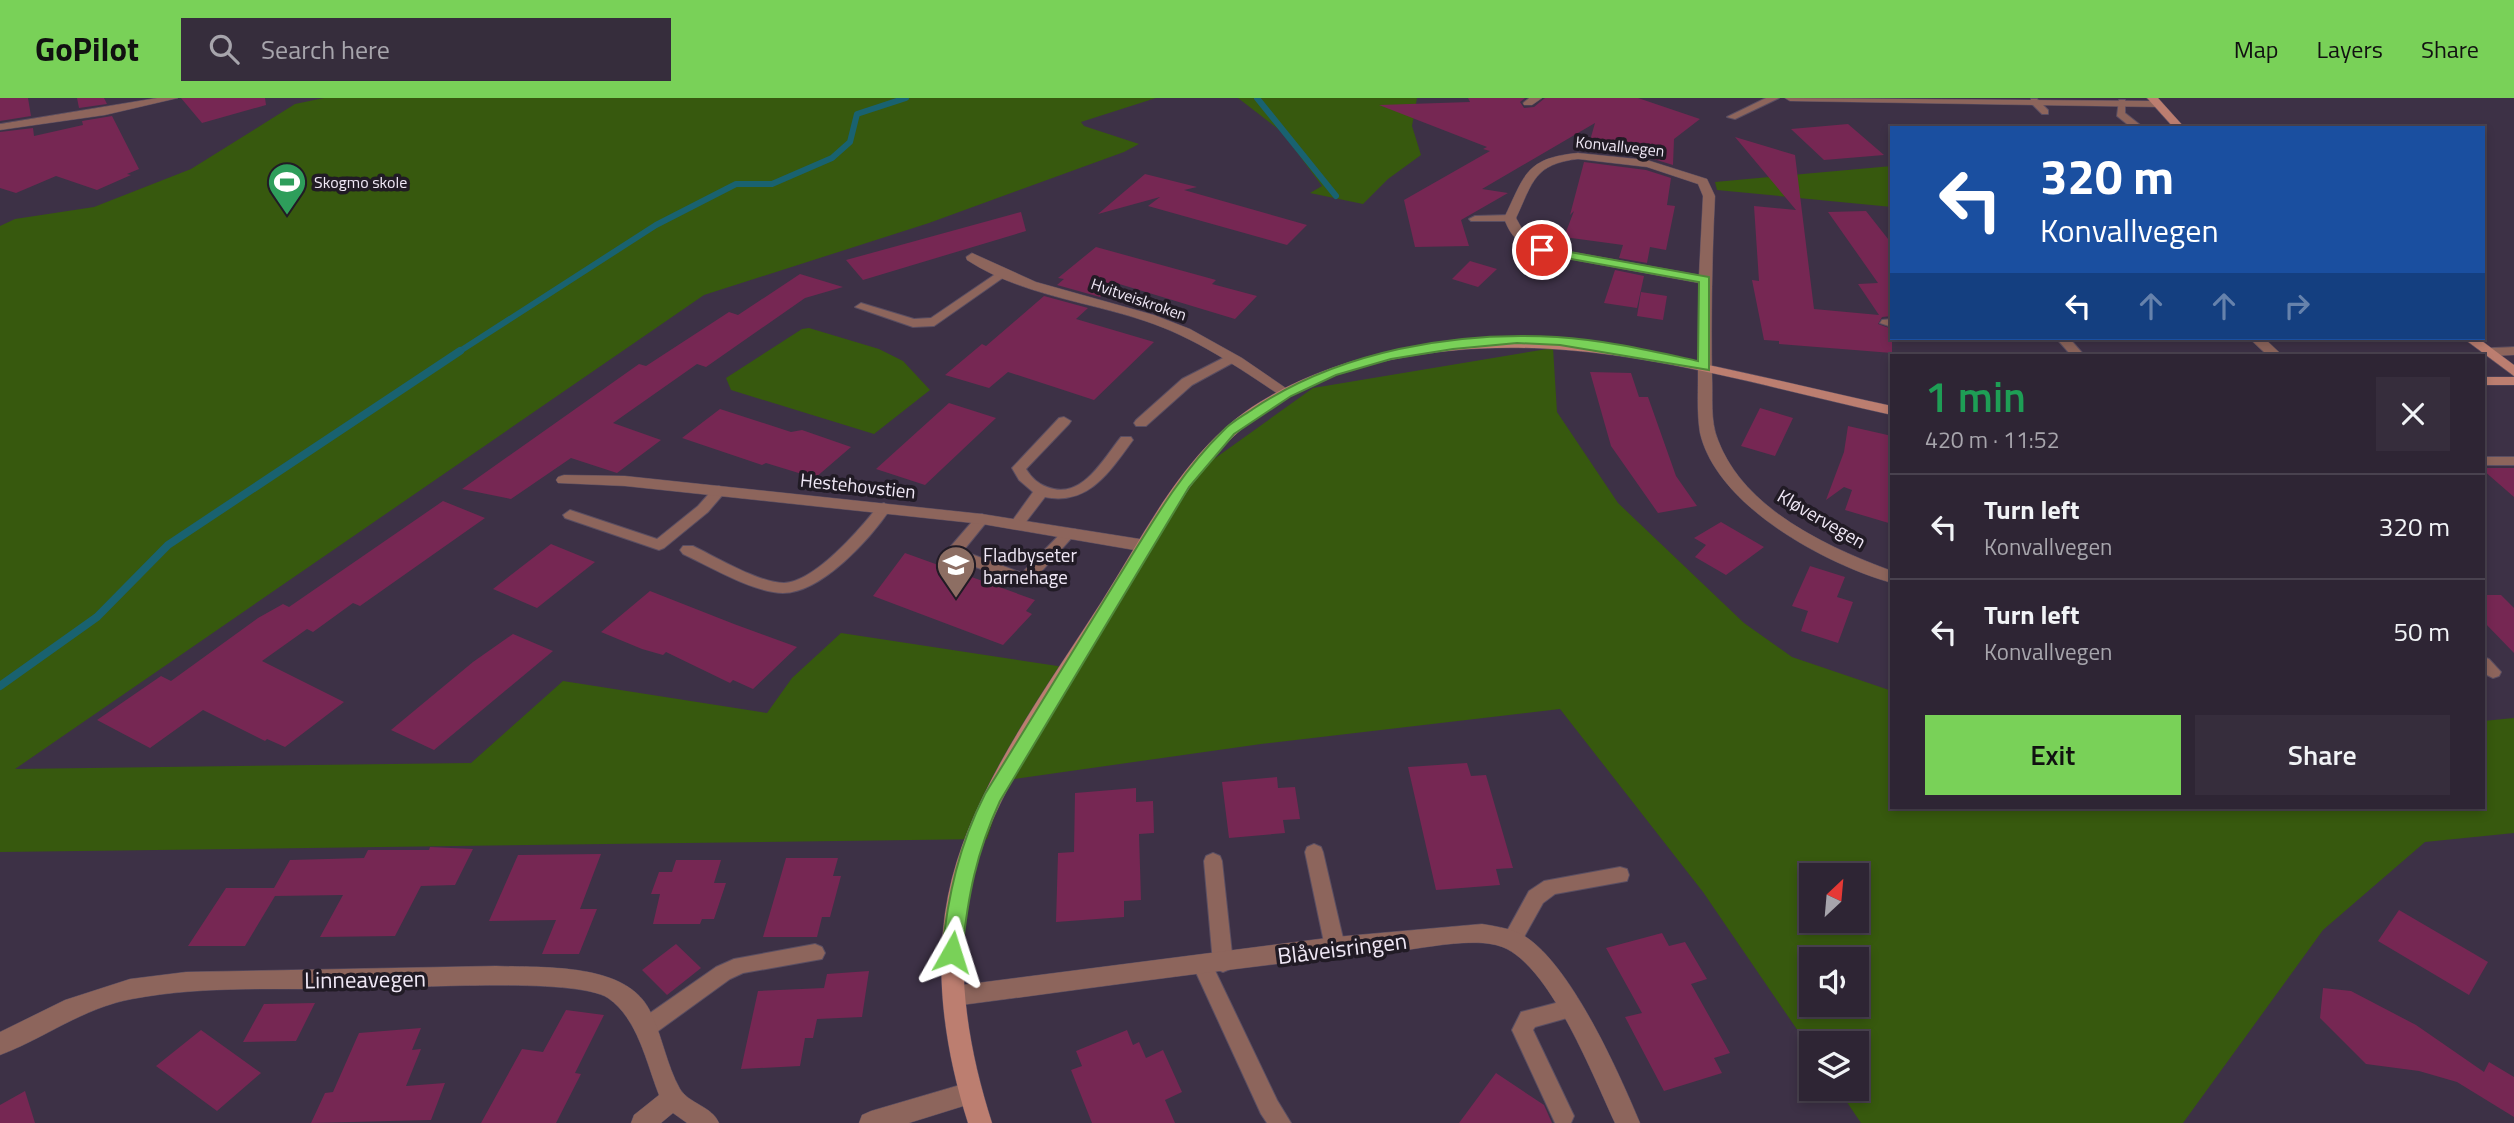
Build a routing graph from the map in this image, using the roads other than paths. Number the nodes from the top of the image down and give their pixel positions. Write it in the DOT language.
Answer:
graph roads {
  1 [pos="170,98"];
  2 [pos="1774,98"];
  3 [pos="1790,98"];
  4 [pos="2034,101"];
  5 [pos="2154,101"];
  6 [pos="2122,102"];
  7 [pos="2046,112"];
  8 [pos="1732,117"];
  9 [pos="2136,126"];
  10 [pos="2178,126"];
  11 [pos="0,127"];
  12 [pos="1510,218"];
  13 [pos="1475,219"];
  14 [pos="972,257"];
  15 [pos="1000,275"];
  16 [pos="1705,280"];
  17 [pos="861,307"];
  18 [pos="2064,340"];
  19 [pos="2258,340"];
  20 [pos="2479,345"];
  21 [pos="2514,351"];
  22 [pos="2077,354"];
  23 [pos="2275,354"];
  24 [pos="1231,358"];
  25 [pos="1705,367"];
  26 [pos="2514,372"];
  27 [pos="2485,381"];
  28 [pos="2514,382"];
  29 [pos="1286,393"];
  30 [pos="1890,411"];
  31 [pos="1064,421"];
  32 [pos="1141,423"];
  33 [pos="1126,440"];
  34 [pos="2485,461"];
  35 [pos="2514,461"];
  36 [pos="564,480"];
  37 [pos="719,491"];
  38 [pos="1041,492"];
  39 [pos="884,509"];
  40 [pos="570,516"];
  41 [pos="982,519"];
  42 [pos="1017,524"];
  43 [pos="1070,532"];
  44 [pos="1146,546"];
  45 [pos="688,550"];
  46 [pos="1890,576"];
  47 [pos="1314,852"];
  48 [pos="1213,861"];
  49 [pos="1620,875"];
  50 [pos="1512,940"];
  51 [pos="1335,947"];
  52 [pos="815,953"];
  53 [pos="1213,965"];
  54 [pos="954,996"];
  55 [pos="1571,1008"];
  56 [pos="647,1027"];
  57 [pos="0,1044"];
  58 [pos="970,1093"];
  59 [pos="672,1099"];
  60 [pos="1563,1116"];
  61 [pos="643,1123"];
  62 [pos="707,1123"];
  63 [pos="871,1123"];
  64 [pos="980,1123"];
  65 [pos="1280,1123"];
  66 [pos="1628,1123"];
  1 -- 11 [label="street"];
  2 -- 8 [label="lane"];
  3 -- 4 [label="street"];
  4 -- 6 [label="street"];
  4 -- 7 [label="lane"];
  5 -- 6 [label="street"];
  5 -- 10 [label="street"];
  6 -- 9 [label="lane"];
  12 -- 13 [label="lane"];
  12 -- 16 [label="street"];
  12 -- 16 [label="street, Konvallvegen"];
  14 -- 15 [label="street, Hvitveiskroken"];
  15 -- 17 [label="lane"];
  15 -- 24 [label="street, Hvitveiskroken"];
  16 -- 25 [label="street, Konvallvegen"];
  18 -- 22 [label="lane"];
  19 -- 23 [label="street"];
  20 -- 21 [label="street"];
  20 -- 26 [label="street"];
  24 -- 29 [label="street, Hvitveiskroken"];
  24 -- 32 [label="lane"];
  25 -- 29 [label="street"];
  25 -- 30 [label="street"];
  25 -- 46 [label="street, Kløvervegen"];
  27 -- 28 [label="street"];
  29 -- 44 [label="street"];
  31 -- 38 [label="lane"];
  33 -- 38 [label="lane"];
  34 -- 35 [label="lane"];
  36 -- 37 [label="street, Hestehovstien"];
  37 -- 39 [label="street, Hestehovstien"];
  37 -- 40 [label="lane"];
  38 -- 42 [label="lane"];
  39 -- 41 [label="street, Hestehovstien"];
  39 -- 45 [label="lane"];
  41 -- 42 [label="street, Hestehovstien"];
  41 -- 43 [label="lane"];
  42 -- 43 [label="street, Hestehovstien"];
  43 -- 44 [label="street, Hestehovstien"];
  44 -- 54 [label="street"];
  47 -- 51 [label="lane"];
  48 -- 53 [label="lane"];
  49 -- 50 [label="lane"];
  50 -- 51 [label="street, Blåveisringen"];
  50 -- 55 [label="street, Blåveisringen"];
  51 -- 53 [label="street, Blåveisringen"];
  52 -- 56 [label="lane"];
  53 -- 54 [label="street, Blåveisringen"];
  53 -- 65 [label="lane"];
  54 -- 58 [label="street"];
  55 -- 60 [label="lane"];
  55 -- 66 [label="street, Blåveisringen"];
  56 -- 57 [label="street, Linneavegen"];
  56 -- 59 [label="street, Linneavegen"];
  58 -- 63 [label="street"];
  58 -- 64 [label="street"];
  59 -- 61 [label="street"];
  59 -- 62 [label="street"];
}
